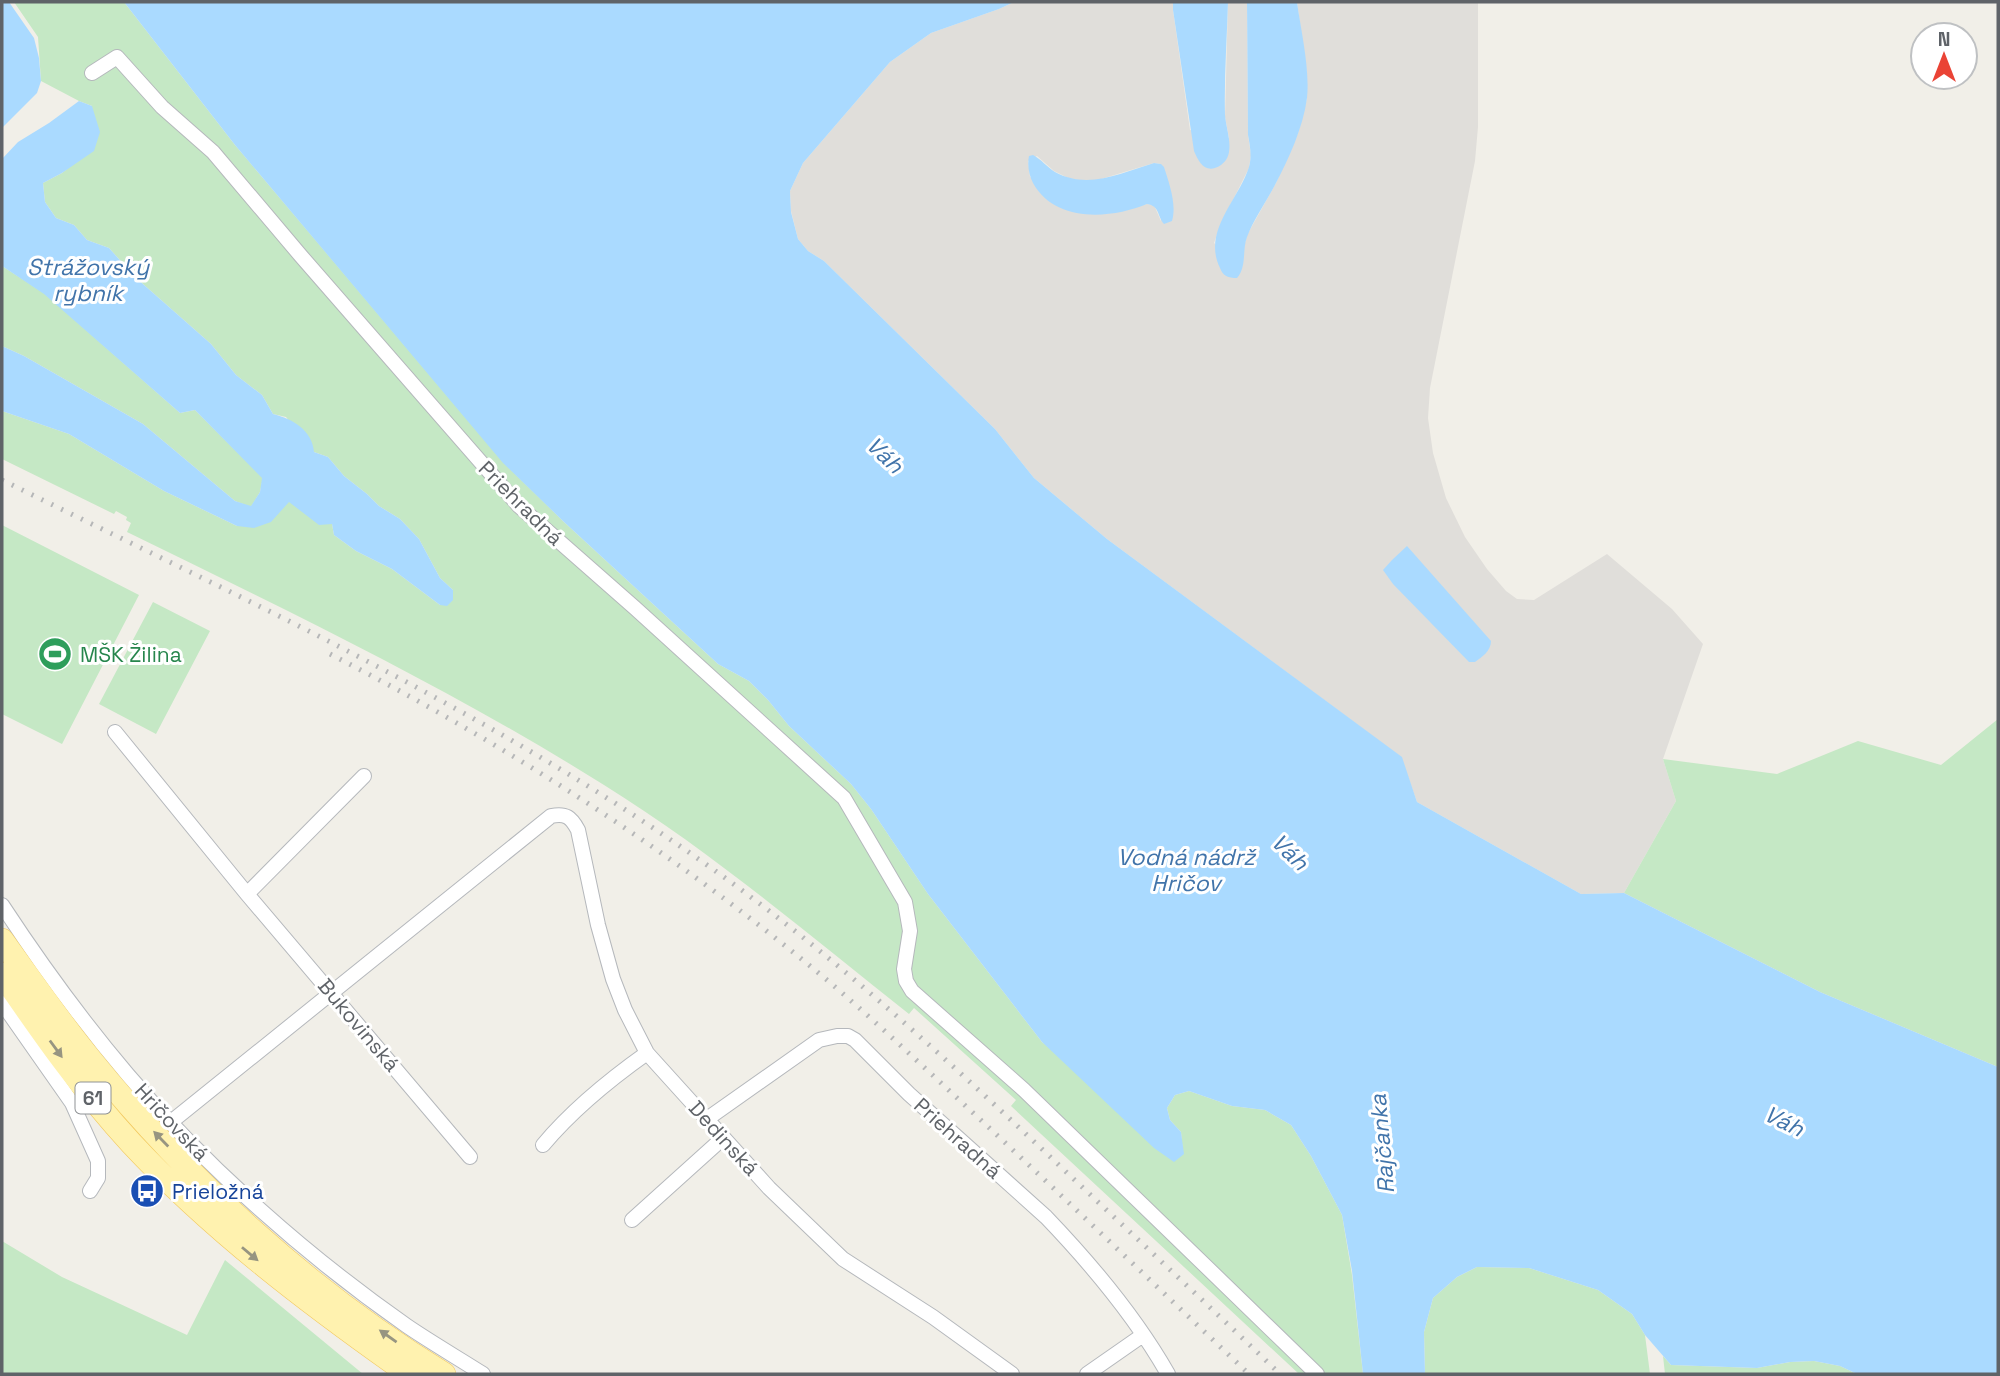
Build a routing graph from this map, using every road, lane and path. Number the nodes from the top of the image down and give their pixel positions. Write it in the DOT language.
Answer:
graph roads {
  1 [pos="92,73"];
  2 [pos="115,732"];
  3 [pos="364,776"];
  4 [pos="247,894"];
  5 [pos="2,905"];
  6 [pos="2,940"];
  7 [pos="2,974"];
  8 [pos="331,993"];
  9 [pos="2,1003"];
  10 [pos="647,1053"];
  11 [pos="707,1119"];
  12 [pos="171,1122"];
  13 [pos="723,1138"];
  14 [pos="543,1145"];
  15 [pos="470,1157"];
  16 [pos="90,1191"];
  17 [pos="632,1220"];
  18 [pos="1143,1335"];
  19 [pos="409,1374"];
  20 [pos="444,1374"];
  21 [pos="483,1374"];
  22 [pos="1012,1374"];
  23 [pos="1087,1374"];
  24 [pos="1168,1374"];
  25 [pos="1317,1374"];
  1 -- 25 [label="street, Priehradná"];
  2 -- 4 [label="street, Bukovinská"];
  3 -- 4 [label="street"];
  4 -- 8 [label="street, Bukovinská"];
  5 -- 12 [label="street, Hričovská"];
  20 -- 6 [label="main road, Hričovská / 61, one-way"];
  7 -- 19 [label="main road, Hričovská / 61, one-way"];
  8 -- 10 [label="street, Dedinská"];
  8 -- 12 [label="street"];
  8 -- 15 [label="street, Bukovinská"];
  9 -- 16 [label="street"];
  10 -- 11 [label="street, Dedinská"];
  10 -- 14 [label="street"];
  11 -- 13 [label="street, Dedinská"];
  11 -- 18 [label="street, Priehradná"];
  12 -- 21 [label="street, Hričovská"];
  13 -- 17 [label="street"];
  13 -- 22 [label="street, Dedinská"];
  18 -- 23 [label="street"];
  18 -- 24 [label="street, Priehradná"];
}
